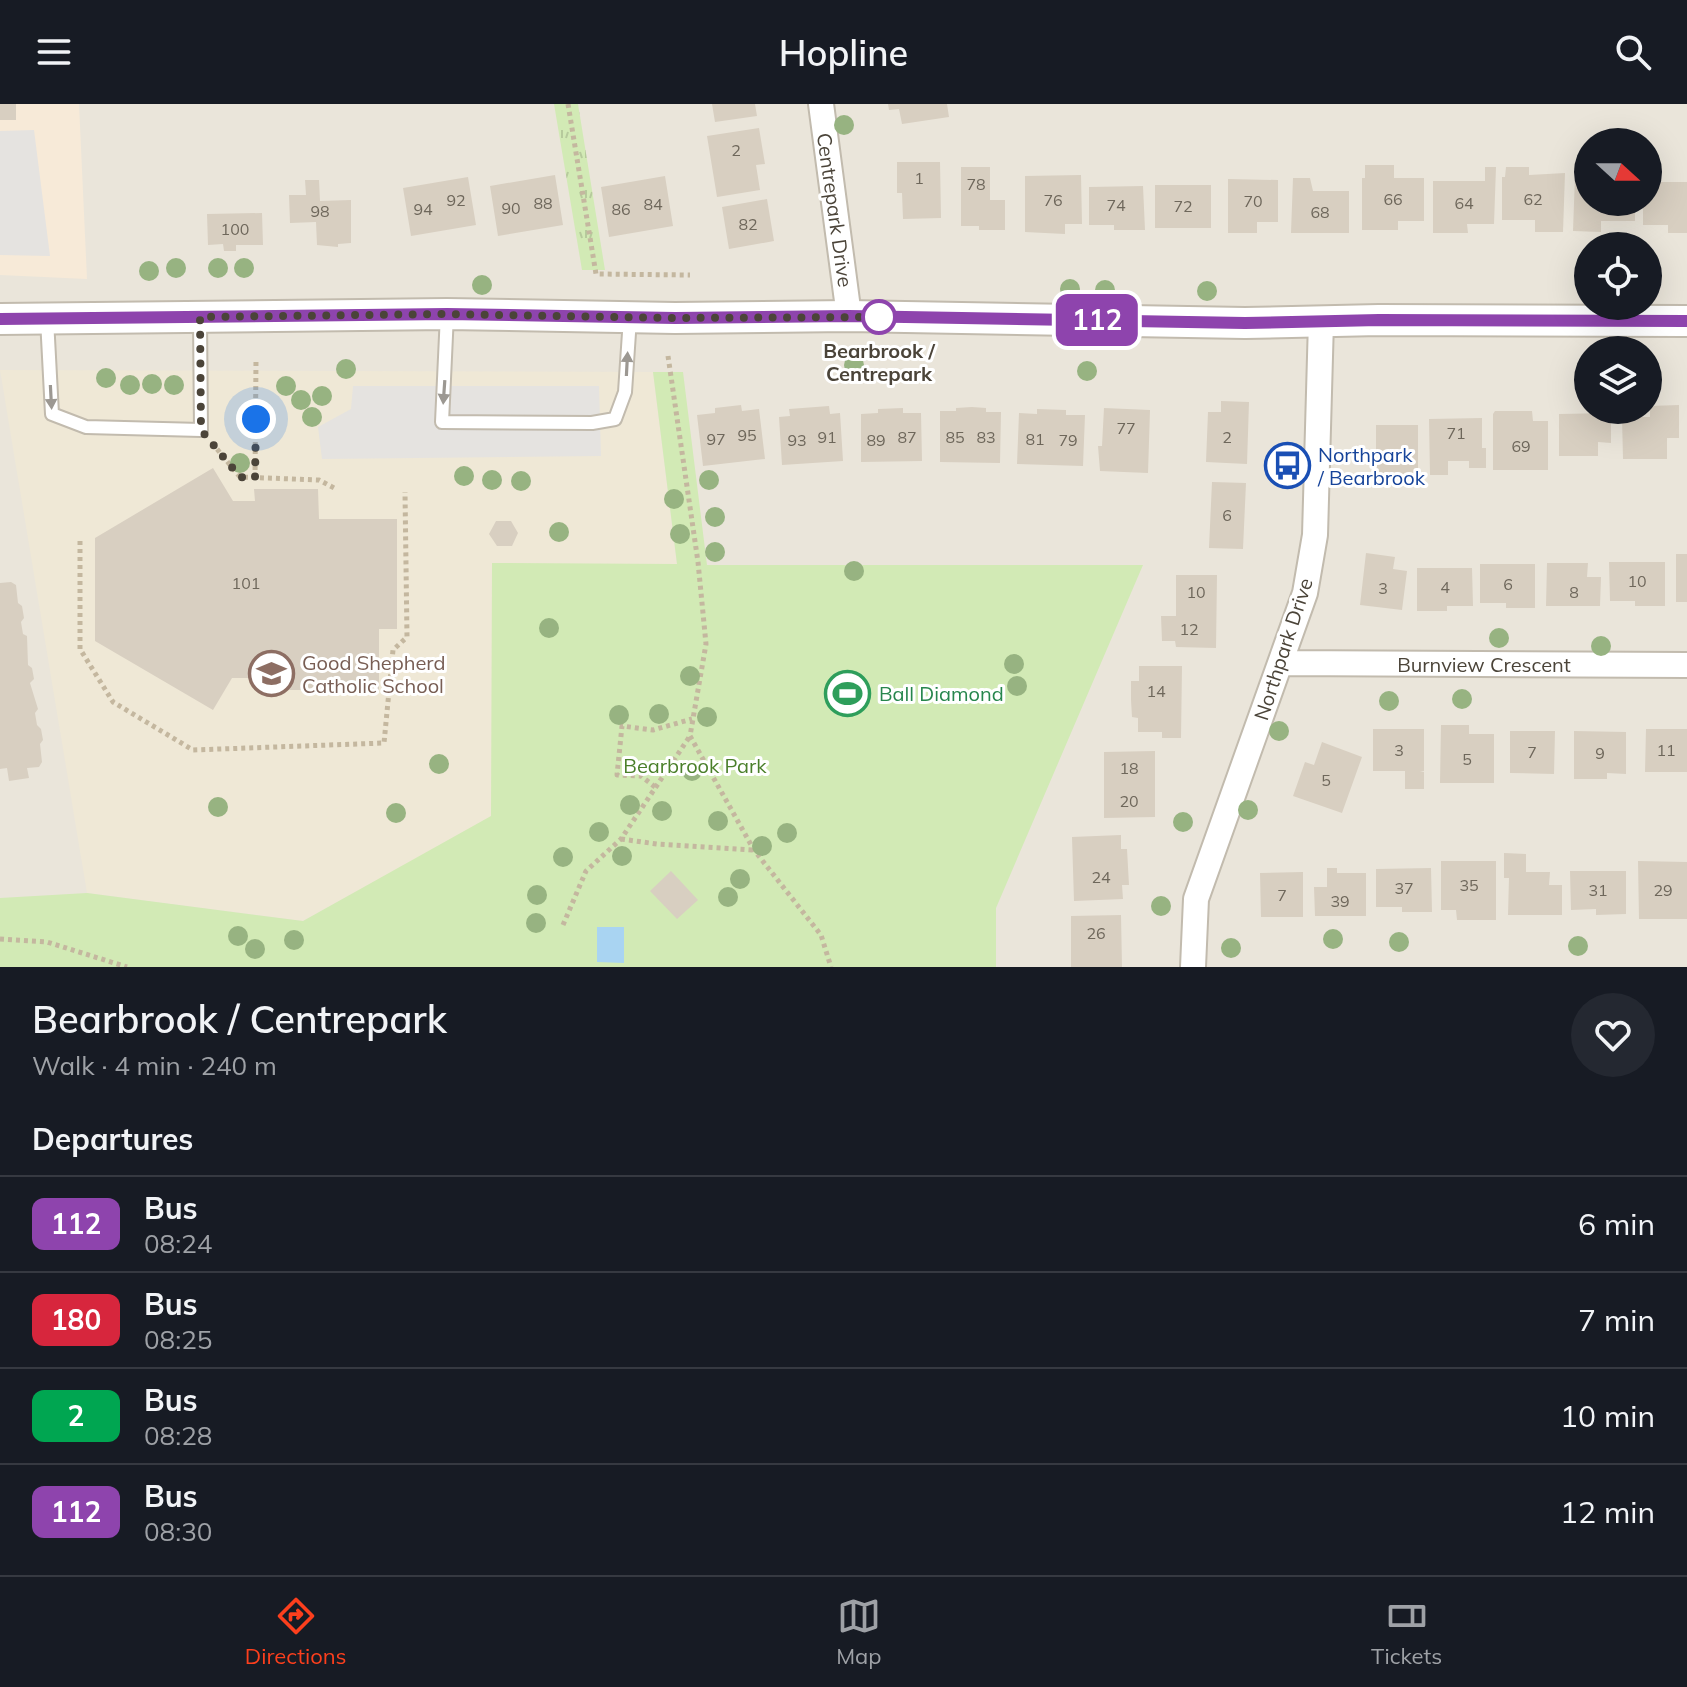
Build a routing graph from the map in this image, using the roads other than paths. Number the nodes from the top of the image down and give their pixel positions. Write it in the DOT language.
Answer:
graph roads {
  1 [pos="821,104"];
  2 [pos="447,314"];
  3 [pos="849,316"];
  4 [pos="200,317"];
  5 [pos="630,318"];
  6 [pos="0,319"];
  7 [pos="47,319"];
  8 [pos="1321,321"];
  9 [pos="1687,321"];
  10 [pos="1281,663"];
  11 [pos="1687,665"];
  12 [pos="1193,967"];
  1 -- 3 [label="street, Centrepark Drive"];
  2 -- 4 [label="street"];
  2 -- 5 [label="street"];
  2 -- 5 [label="lane, one-way"];
  3 -- 5 [label="street"];
  3 -- 8 [label="street"];
  4 -- 7 [label="street"];
  7 -- 4 [label="lane, one-way"];
  6 -- 7 [label="street"];
  8 -- 9 [label="street"];
  8 -- 10 [label="street, Northpark Drive"];
  10 -- 11 [label="street, Burnview Crescent"];
  10 -- 12 [label="street, Northpark Drive"];
}
